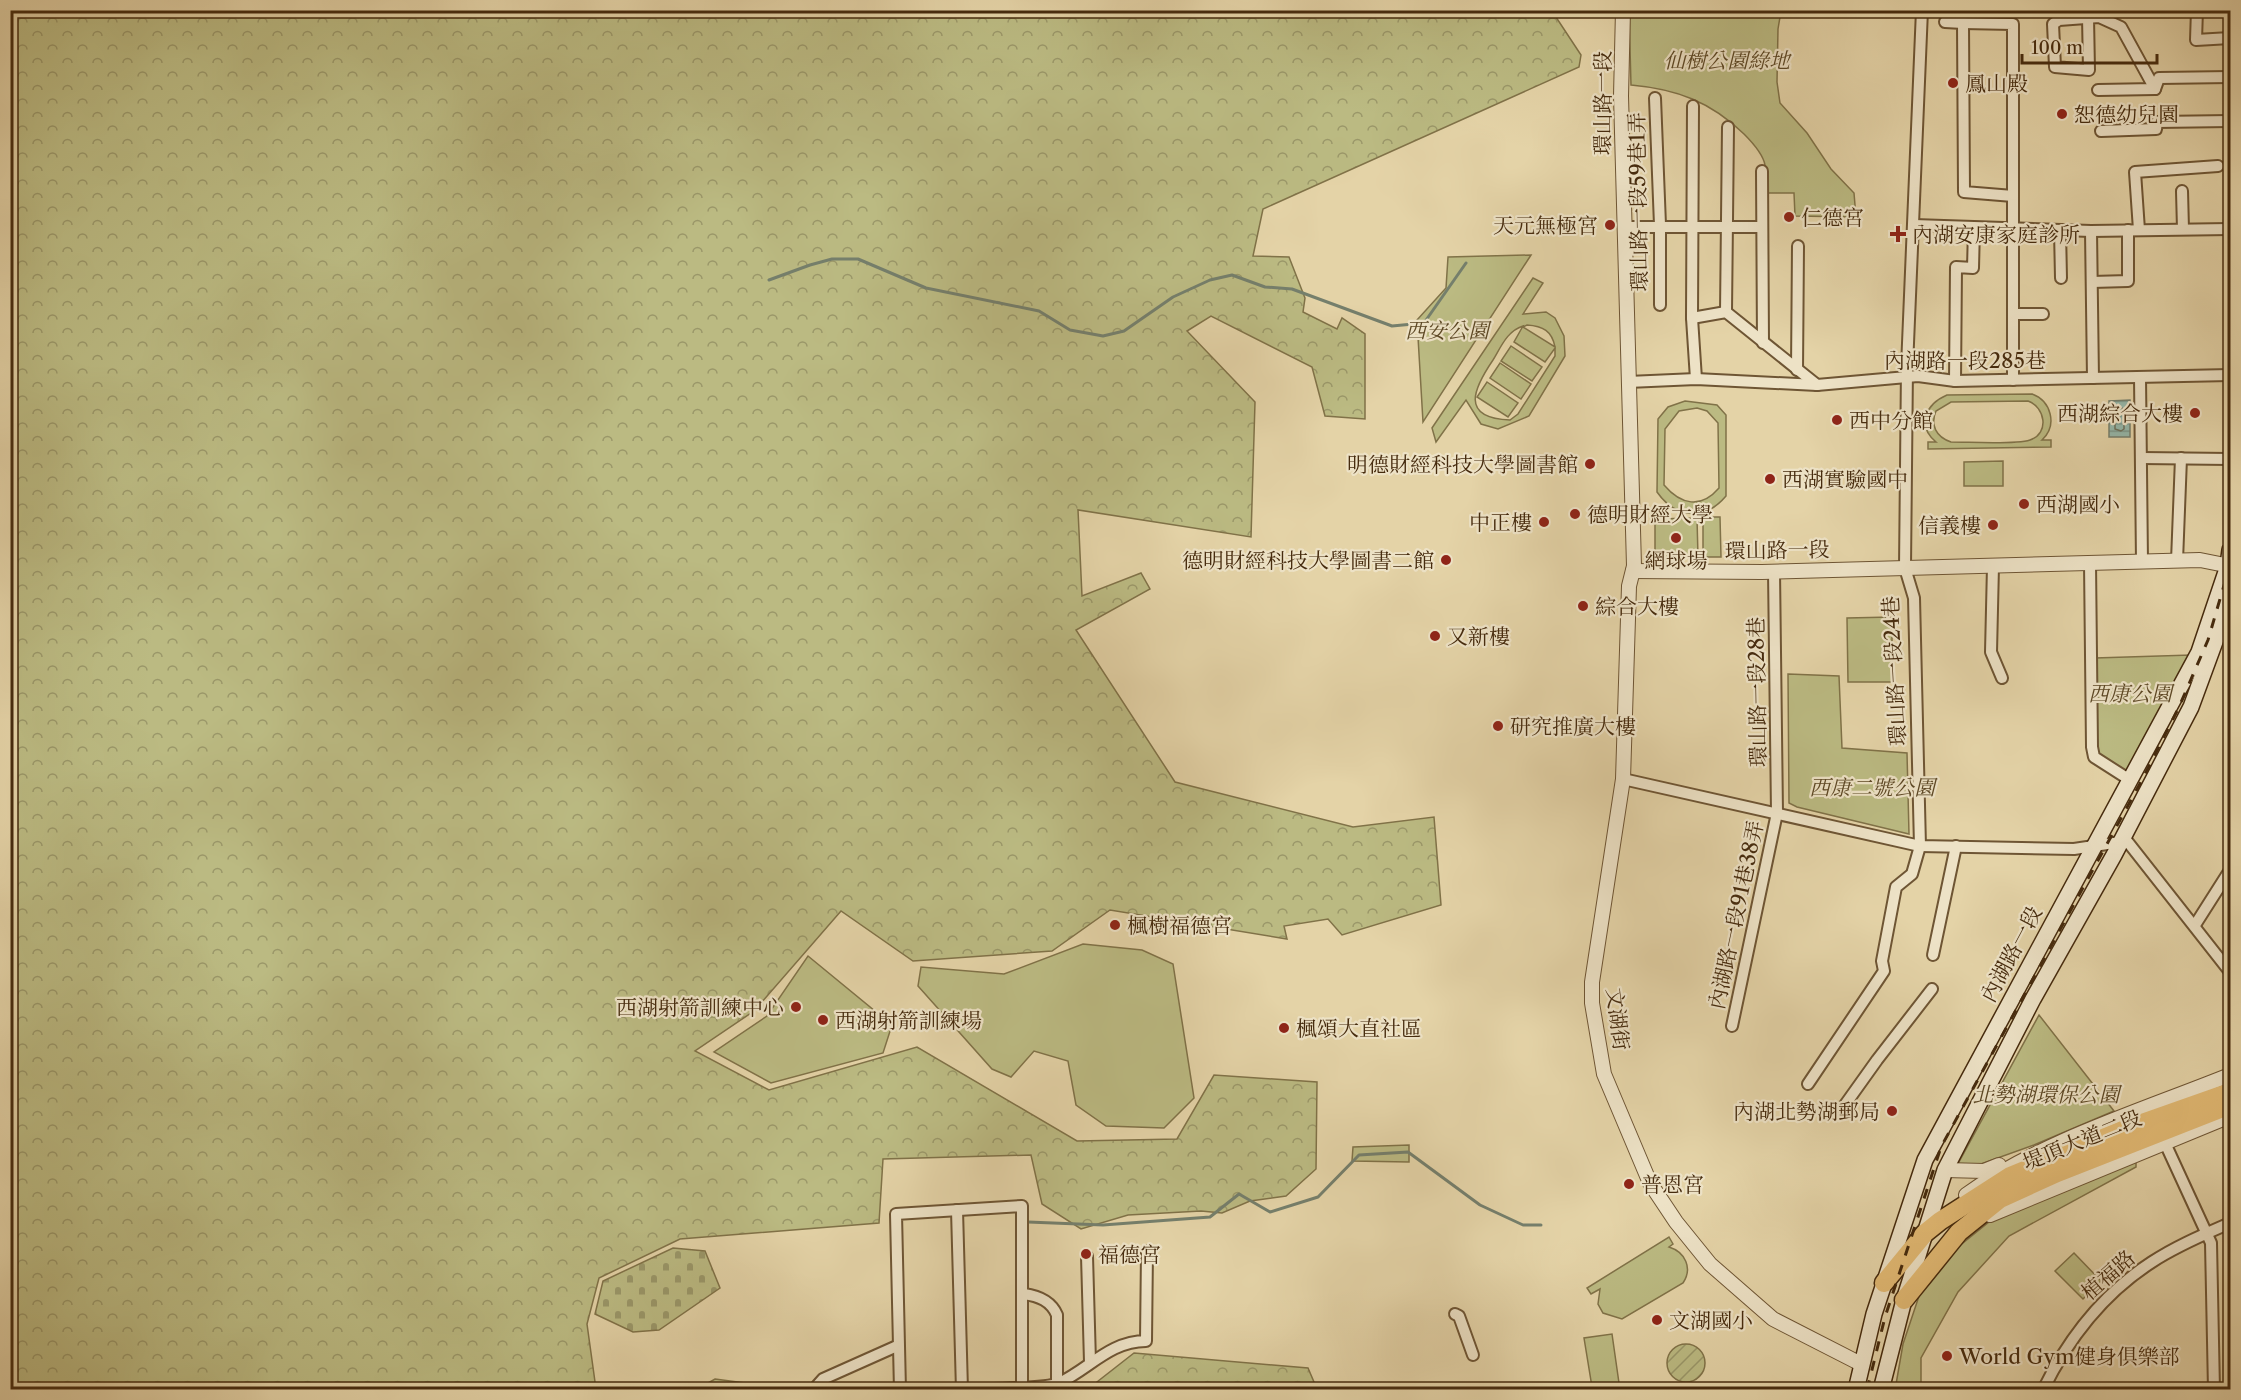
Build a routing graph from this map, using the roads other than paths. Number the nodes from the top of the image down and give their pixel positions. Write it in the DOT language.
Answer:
graph roads {
  1 [pos="1623,10"];
  2 [pos="1922,10"];
  3 [pos="2197,10"];
  4 [pos="2088,14"];
  5 [pos="1945,22"];
  6 [pos="1963,23"];
  7 [pos="2230,38"];
  8 [pos="2230,77"];
  9 [pos="2155,89"];
  10 [pos="2098,90"];
  11 [pos="1655,98"];
  12 [pos="1693,106"];
  13 [pos="2230,121"];
  14 [pos="1728,127"];
  15 [pos="2101,131"];
  16 [pos="2218,166"];
  17 [pos="1762,171"];
  18 [pos="2182,191"];
  19 [pos="2013,196"];
  20 [pos="1660,225"];
  21 [pos="1914,225"];
  22 [pos="1624,227"];
  23 [pos="1726,227"];
  24 [pos="1762,227"];
  25 [pos="1693,228"];
  26 [pos="1974,228"];
  27 [pos="2014,229"];
  28 [pos="2230,229"];
  29 [pos="2060,230"];
  30 [pos="2134,230"];
  31 [pos="2183,230"];
  32 [pos="2091,231"];
  33 [pos="1798,246"];
  34 [pos="2061,278"];
  35 [pos="2092,282"];
  36 [pos="1660,305"];
  37 [pos="1726,312"];
  38 [pos="2014,314"];
  39 [pos="2043,314"];
  40 [pos="1692,318"];
  41 [pos="1763,343"];
  42 [pos="1797,370"];
  43 [pos="2230,375"];
  44 [pos="1907,376"];
  45 [pos="2140,377"];
  46 [pos="2093,378"];
  47 [pos="1695,379"];
  48 [pos="2013,380"];
  49 [pos="1954,381"];
  50 [pos="1628,382"];
  51 [pos="1817,385"];
  52 [pos="2142,458"];
  53 [pos="2181,458"];
  54 [pos="2230,459"];
  55 [pos="2230,550"];
  56 [pos="2177,561"];
  57 [pos="2142,562"];
  58 [pos="2090,563"];
  59 [pos="1992,566"];
  60 [pos="2229,566"];
  61 [pos="1905,568"];
  62 [pos="1633,571"];
  63 [pos="1774,571"];
  64 [pos="2230,601"];
  65 [pos="2002,678"];
  66 [pos="1623,779"];
  67 [pos="2130,780"];
  68 [pos="1778,813"];
  69 [pos="2121,842"];
  70 [pos="2092,845"];
  71 [pos="1920,846"];
  72 [pos="1956,846"];
  73 [pos="2230,870"];
  74 [pos="2195,925"];
  75 [pos="1934,955"];
  76 [pos="2230,972"];
  77 [pos="1932,989"];
  78 [pos="1732,1026"];
  79 [pos="2230,1075"];
  80 [pos="1808,1084"];
  81 [pos="2230,1092"];
  82 [pos="2230,1105"];
  83 [pos="1842,1109"];
  84 [pos="2230,1116"];
  85 [pos="2165,1143"];
  86 [pos="2054,1146"];
  87 [pos="1945,1170"];
  88 [pos="957,1210"];
  89 [pos="1940,1221"];
  90 [pos="2230,1223"];
  91 [pos="1959,1232"];
  92 [pos="1925,1233"];
  93 [pos="2207,1234"];
  94 [pos="1147,1251"];
  95 [pos="1087,1256"];
  96 [pos="1884,1282"];
  97 [pos="1024,1294"];
  98 [pos="1904,1300"];
  99 [pos="1455,1314"];
  100 [pos="897,1346"];
  101 [pos="1473,1355"];
  102 [pos="1090,1362"];
  103 [pos="1861,1364"];
  104 [pos="1057,1384"];
  105 [pos="1023,1387"];
  106 [pos="815,1388"];
  107 [pos="900,1389"];
  108 [pos="964,1389"];
  109 [pos="1856,1389"];
  110 [pos="1881,1389"];
  111 [pos="2043,1389"];
  112 [pos="2214,1389"];
  1 -- 22 [label="street, 環山路一段"];
  2 -- 21 [label="street, 環山路一段24巷"];
  3 -- 7 [label="street"];
  4 -- 4 [label="street"];
  4 -- 9 [label="street"];
  5 -- 6 [label="street"];
  6 -- 19 [label="street"];
  6 -- 19 [label="street"];
  8 -- 9 [label="street"];
  9 -- 10 [label="street"];
  11 -- 20 [label="street, 環山路一段59巷1弄"];
  12 -- 25 [label="street"];
  13 -- 15 [label="street"];
  14 -- 23 [label="street"];
  16 -- 30 [label="street"];
  17 -- 24 [label="street"];
  18 -- 31 [label="street"];
  19 -- 27 [label="street"];
  20 -- 22 [label="street"];
  20 -- 25 [label="street"];
  20 -- 36 [label="street, 環山路一段59巷1弄"];
  21 -- 26 [label="street"];
  21 -- 44 [label="street, 環山路一段24巷"];
  22 -- 50 [label="street, 環山路一段"];
  23 -- 24 [label="street"];
  23 -- 25 [label="street"];
  23 -- 37 [label="street"];
  24 -- 41 [label="street"];
  25 -- 40 [label="street"];
  26 -- 27 [label="street"];
  26 -- 49 [label="street"];
  27 -- 29 [label="street"];
  27 -- 38 [label="street"];
  28 -- 31 [label="street"];
  29 -- 32 [label="street"];
  29 -- 34 [label="street"];
  30 -- 31 [label="street"];
  30 -- 32 [label="street"];
  30 -- 35 [label="street"];
  32 -- 35 [label="street"];
  33 -- 42 [label="street"];
  35 -- 46 [label="street"];
  37 -- 40 [label="street"];
  37 -- 41 [label="street"];
  38 -- 39 [label="street"];
  38 -- 48 [label="street"];
  40 -- 47 [label="street"];
  41 -- 42 [label="street"];
  42 -- 51 [label="street"];
  43 -- 45 [label="street, 內湖路一段285巷"];
  44 -- 49 [label="street, 內湖路一段285巷"];
  44 -- 51 [label="street, 內湖路一段285巷"];
  44 -- 61 [label="street, 環山路一段24巷"];
  45 -- 46 [label="street, 內湖路一段285巷"];
  45 -- 52 [label="street"];
  46 -- 48 [label="street, 內湖路一段285巷"];
  47 -- 50 [label="street, 內湖路一段285巷"];
  47 -- 51 [label="street, 內湖路一段285巷"];
  48 -- 49 [label="street, 內湖路一段285巷"];
  50 -- 62 [label="street, 環山路一段"];
  52 -- 53 [label="street"];
  52 -- 57 [label="street"];
  53 -- 54 [label="street"];
  53 -- 56 [label="street"];
  55 -- 60 [label="main road, 內湖路一段"];
  56 -- 57 [label="street, 環山路一段"];
  56 -- 60 [label="street, 環山路一段"];
  57 -- 58 [label="street, 環山路一段"];
  58 -- 59 [label="street, 環山路一段"];
  58 -- 67 [label="street"];
  59 -- 61 [label="street, 環山路一段"];
  59 -- 65 [label="street"];
  60 -- 67 [label="main road, 內湖路一段"];
  61 -- 63 [label="street, 環山路一段"];
  61 -- 71 [label="street, 環山路一段24巷"];
  62 -- 63 [label="street, 環山路一段"];
  62 -- 66 [label="street, 文湖街"];
  63 -- 68 [label="street, 環山路一段28巷"];
  64 -- 69 [label="main road, 內湖路一段"];
  66 -- 68 [label="street"];
  66 -- 103 [label="street, 文湖街"];
  67 -- 70 [label="main road, 內湖路一段"];
  68 -- 71 [label="street"];
  68 -- 78 [label="street, 內湖路一段91巷38弄"];
  69 -- 70 [label="street"];
  69 -- 74 [label="street"];
  69 -- 87 [label="main road, 內湖路一段"];
  70 -- 72 [label="street"];
  70 -- 96 [label="main road, 內湖路一段"];
  71 -- 72 [label="street"];
  71 -- 80 [label="street, 環山路一段24巷"];
  72 -- 75 [label="street"];
  73 -- 74 [label="street"];
  74 -- 76 [label="street"];
  77 -- 83 [label="street"];
  79 -- 86 [label="street, 堤頂大道二段"];
  81 -- 89 [label="highway, 堤頂大道二段"];
  82 -- 91 [label="highway, 堤頂大道二段"];
  84 -- 85 [label="street, 堤頂大道二段"];
  85 -- 91 [label="street, 堤頂大道二段"];
  85 -- 93 [label="street"];
  86 -- 87 [label="street"];
  86 -- 89 [label="street, 堤頂大道二段"];
  87 -- 92 [label="main road, 內湖路一段"];
  88 -- 97 [label="street"];
  88 -- 100 [label="street"];
  88 -- 108 [label="street"];
  89 -- 92 [label="highway, 堤頂大道二段"];
  90 -- 93 [label="street, 植福路"];
  91 -- 98 [label="highway, 堤頂大道二段"];
  92 -- 96 [label="highway, 堤頂大道二段"];
  92 -- 98 [label="main road, 內湖路一段"];
  93 -- 111 [label="street, 植福路"];
  93 -- 112 [label="street"];
  94 -- 102 [label="street"];
  95 -- 102 [label="street"];
  96 -- 103 [label="main road, 內湖路一段"];
  97 -- 104 [label="street"];
  97 -- 105 [label="street"];
  98 -- 110 [label="main road, 內湖路一段"];
  99 -- 101 [label="street"];
  100 -- 106 [label="street"];
  100 -- 107 [label="street"];
  102 -- 104 [label="street"];
  103 -- 109 [label="main road, 內湖路一段"];
  104 -- 105 [label="street"];
  105 -- 108 [label="street"];
}
